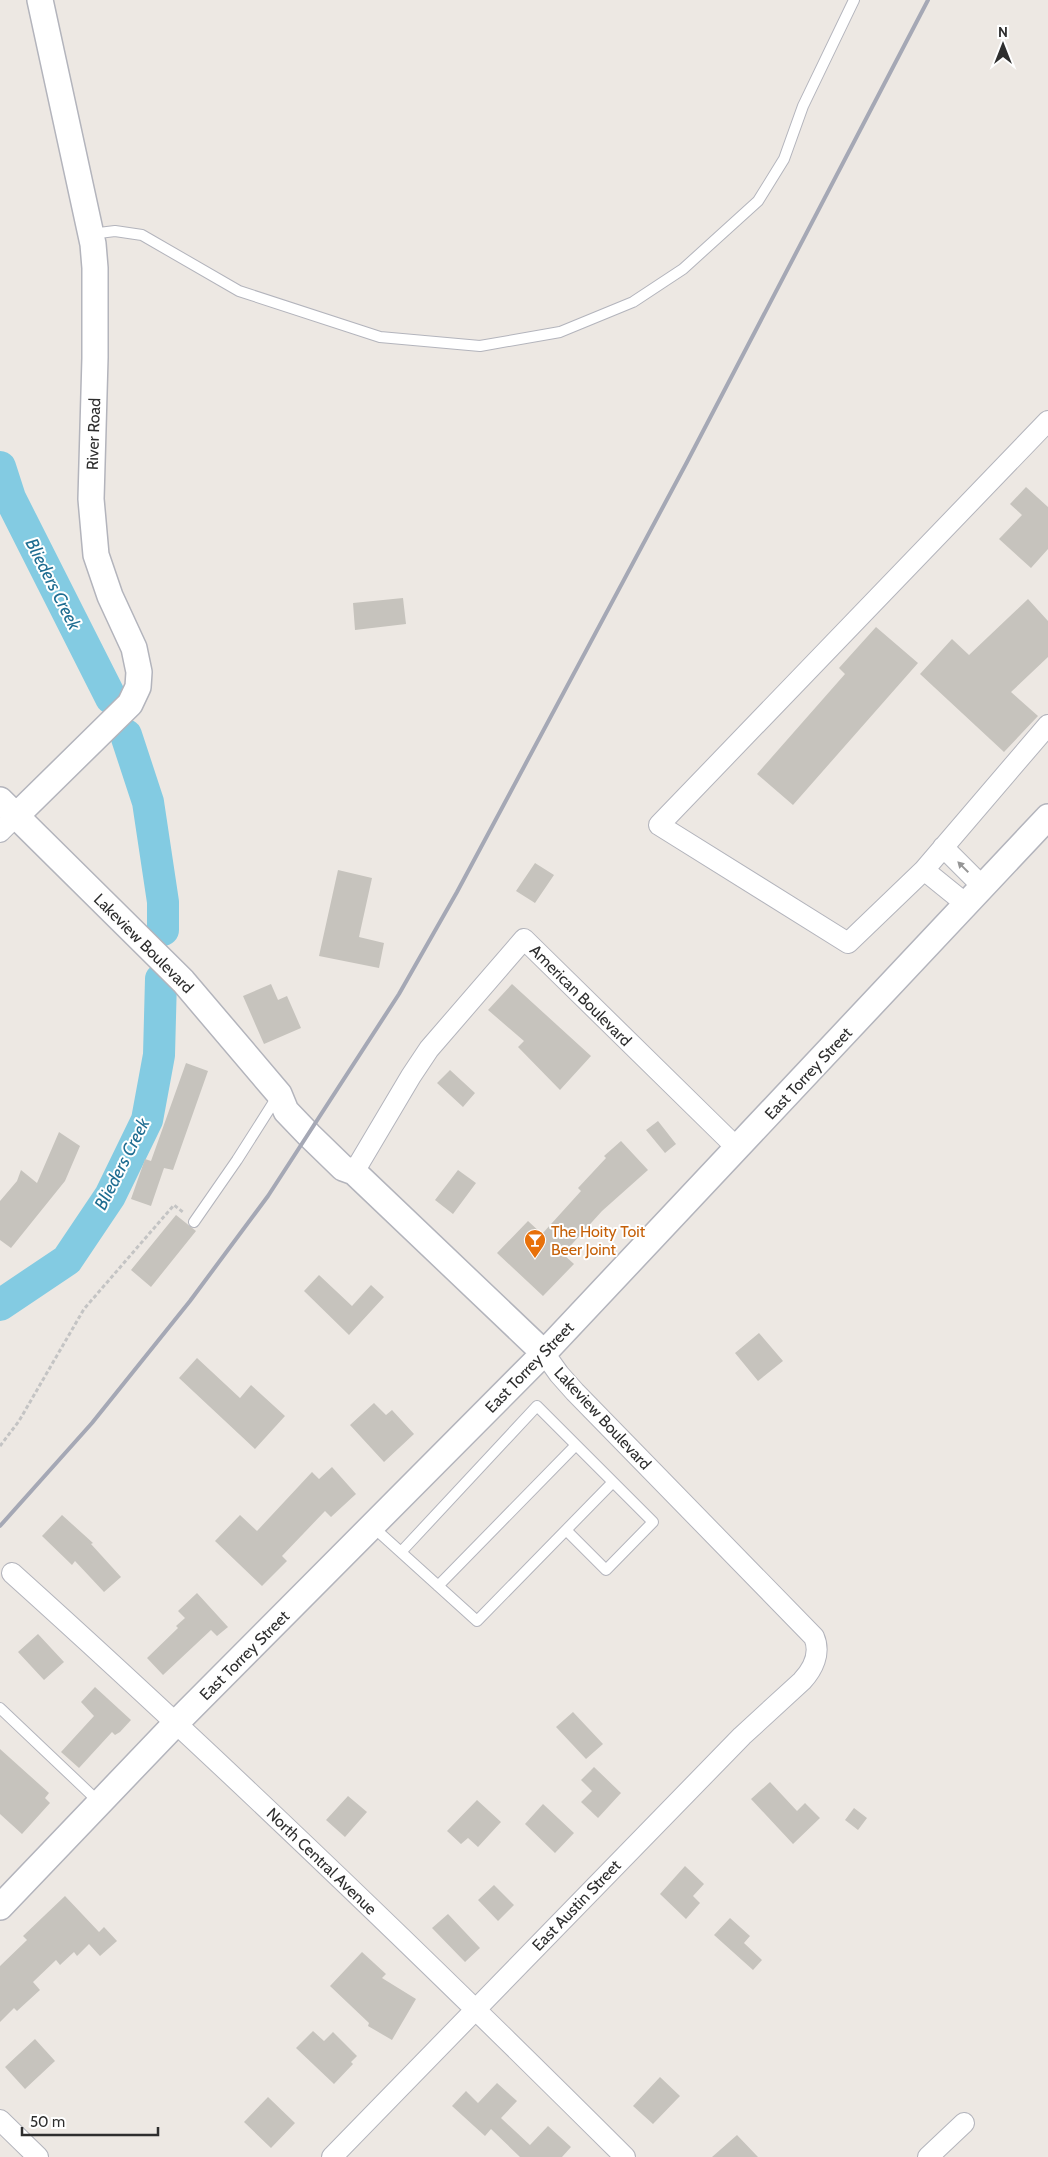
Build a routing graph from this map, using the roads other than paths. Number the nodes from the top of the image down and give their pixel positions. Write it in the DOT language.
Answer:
graph roads {
  1 [pos="40,0"];
  2 [pos="854,0"];
  3 [pos="91,234"];
  4 [pos="1048,420"];
  5 [pos="1048,726"];
  6 [pos="5,816"];
  7 [pos="1048,817"];
  8 [pos="943,848"];
  9 [pos="924,870"];
  10 [pos="974,896"];
  11 [pos="279,1094"];
  12 [pos="737,1148"];
  13 [pos="354,1172"];
  14 [pos="194,1222"];
  15 [pos="544,1353"];
  16 [pos="576,1444"];
  17 [pos="613,1482"];
  18 [pos="372,1526"];
  19 [pos="566,1530"];
  20 [pos="401,1552"];
  21 [pos="12,1572"];
  22 [pos="438,1586"];
  23 [pos="816,1653"];
  24 [pos="0,1708"];
  25 [pos="177,1722"];
  26 [pos="100,1802"];
  27 [pos="0,1907"];
  28 [pos="476,2008"];
  29 [pos="0,2120"];
  30 [pos="964,2123"];
  31 [pos="38,2157"];
  32 [pos="332,2157"];
  33 [pos="626,2157"];
  34 [pos="928,2157"];
  1 -- 3 [label="street, River Road"];
  2 -- 3 [label="lane"];
  3 -- 6 [label="street, River Road"];
  4 -- 9 [label="street"];
  5 -- 8 [label="street"];
  6 -- 11 [label="street, Lakeview Boulevard"];
  7 -- 10 [label="street, East Torrey Street"];
  8 -- 9 [label="street"];
  10 -- 8 [label="street, one-way"];
  9 -- 10 [label="street"];
  10 -- 12 [label="street, East Torrey Street"];
  11 -- 13 [label="street, Lakeview Boulevard"];
  11 -- 14 [label="lane"];
  12 -- 13 [label="street, American Boulevard"];
  12 -- 15 [label="street, East Torrey Street"];
  13 -- 15 [label="street, Lakeview Boulevard"];
  15 -- 18 [label="street, East Torrey Street"];
  15 -- 23 [label="street, Lakeview Boulevard"];
  16 -- 17 [label="lane"];
  16 -- 20 [label="lane"];
  16 -- 22 [label="lane"];
  17 -- 19 [label="lane"];
  17 -- 19 [label="lane"];
  18 -- 20 [label="lane"];
  18 -- 25 [label="street, East Torrey Street"];
  19 -- 22 [label="lane"];
  20 -- 22 [label="lane"];
  21 -- 25 [label="street, North Central Avenue"];
  23 -- 28 [label="street, East Austin Street"];
  24 -- 26 [label="lane"];
  25 -- 26 [label="street, East Torrey Street"];
  25 -- 28 [label="street, North Central Avenue"];
  26 -- 27 [label="street, East Torrey Street"];
  28 -- 32 [label="street, East Austin Street"];
  28 -- 33 [label="street, North Central Avenue"];
  29 -- 31 [label="street"];
  30 -- 34 [label="street"];
}
